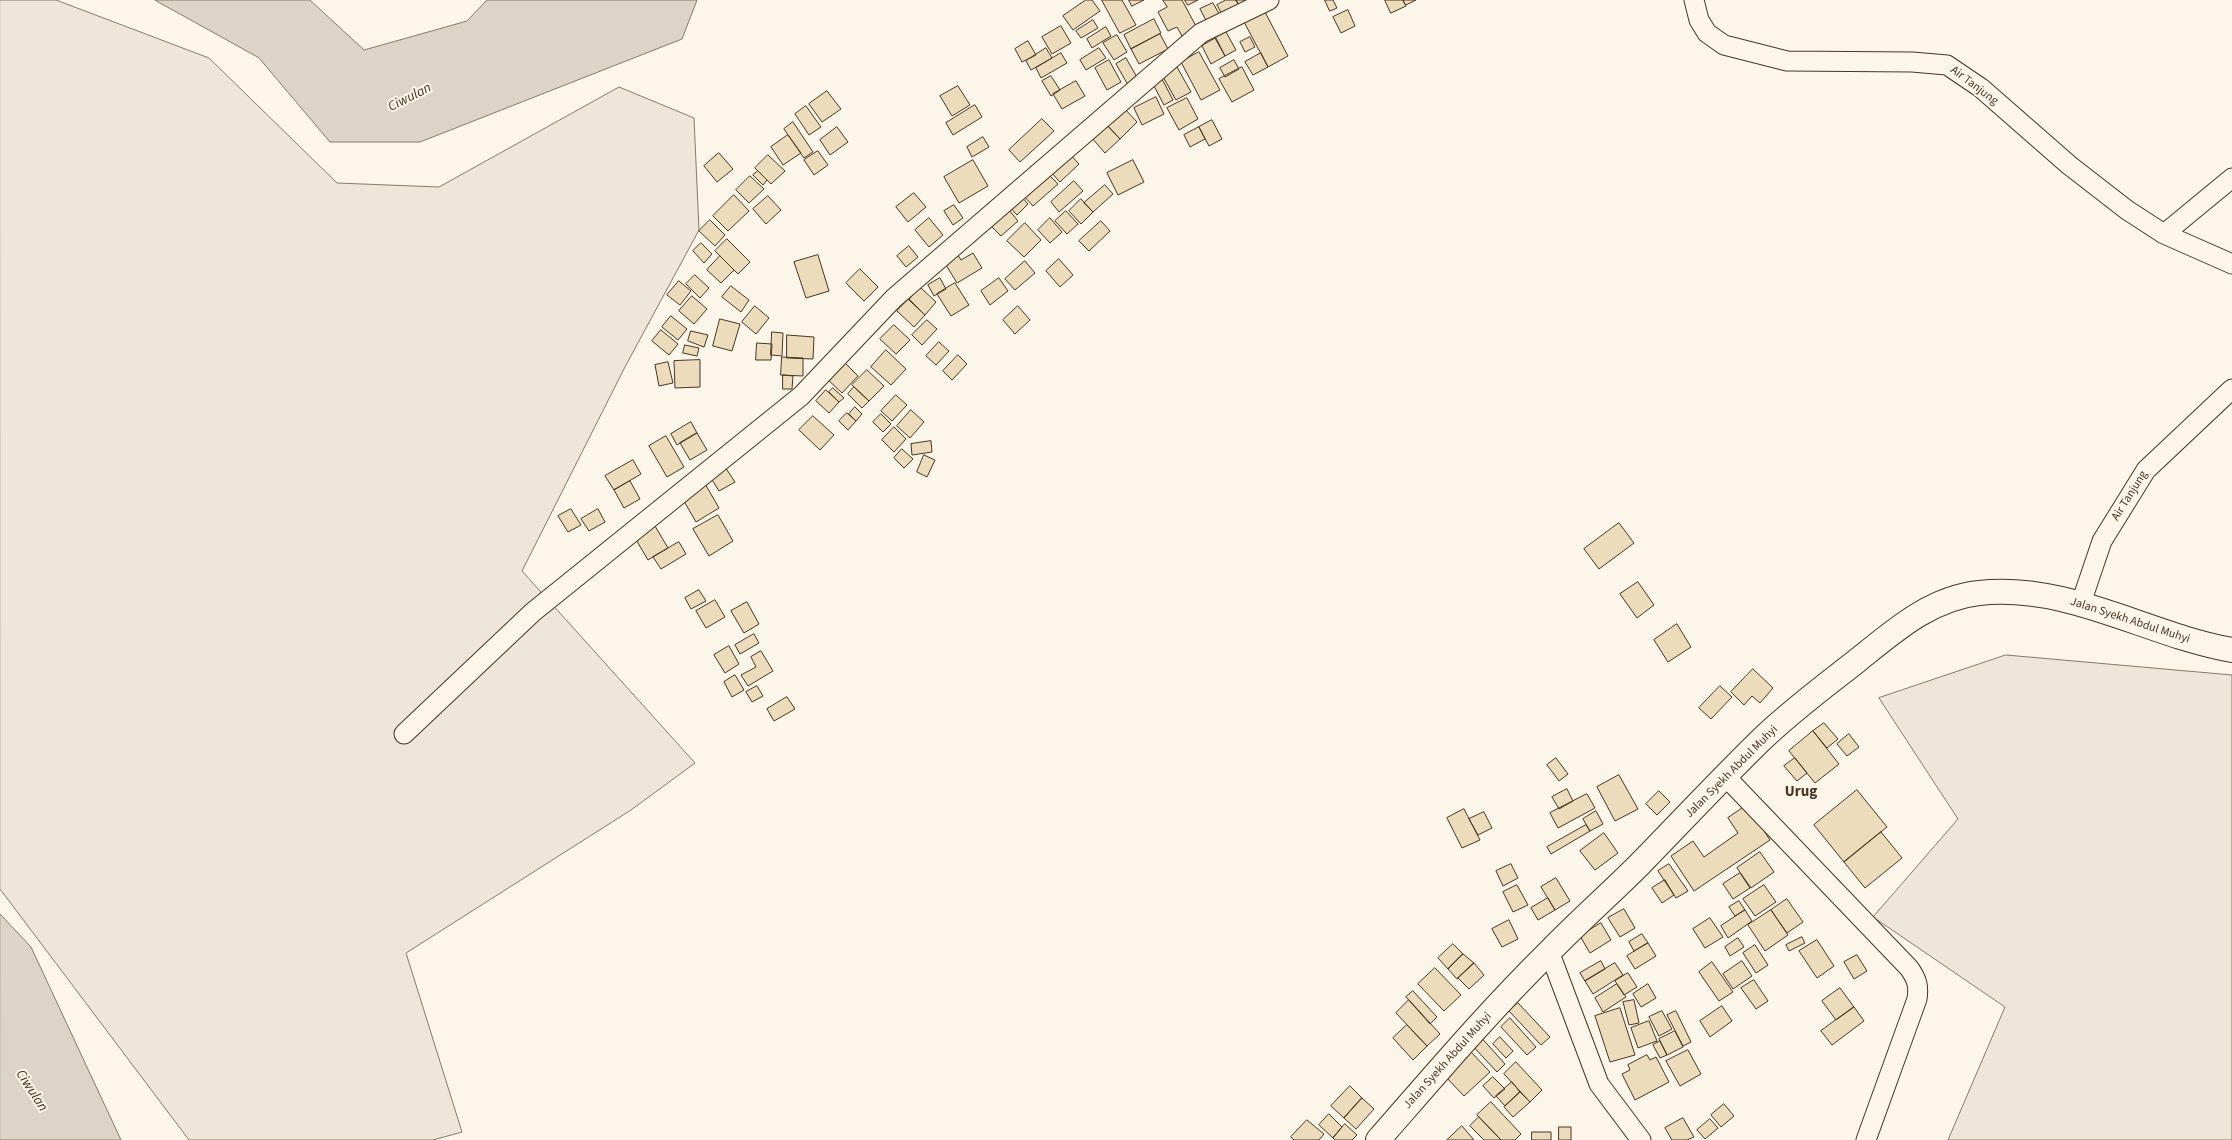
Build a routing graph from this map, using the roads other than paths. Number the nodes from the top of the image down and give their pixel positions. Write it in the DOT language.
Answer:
graph roads {
  1 [pos="1269,0"];
  2 [pos="1694,0"];
  3 [pos="2232,178"];
  4 [pos="2164,234"];
  5 [pos="2232,264"];
  6 [pos="2232,389"];
  7 [pos="2081,603"];
  8 [pos="2232,650"];
  9 [pos="404,734"];
  10 [pos="1726,777"];
  11 [pos="1549,951"];
  12 [pos="1378,1140"];
  13 [pos="1641,1140"];
  14 [pos="1866,1140"];
  1 -- 9 [label="street"];
  2 -- 4 [label="street, Air Tanjung"];
  3 -- 4 [label="street"];
  4 -- 5 [label="street, Air Tanjung"];
  6 -- 7 [label="street, Air Tanjung"];
  7 -- 8 [label="main road, Jalan Syekh Abdul Muhyi"];
  7 -- 10 [label="main road, Jalan Syekh Abdul Muhyi"];
  10 -- 11 [label="main road, Jalan Syekh Abdul Muhyi"];
  10 -- 14 [label="street"];
  11 -- 12 [label="main road, Jalan Syekh Abdul Muhyi"];
  11 -- 13 [label="street"];
}
